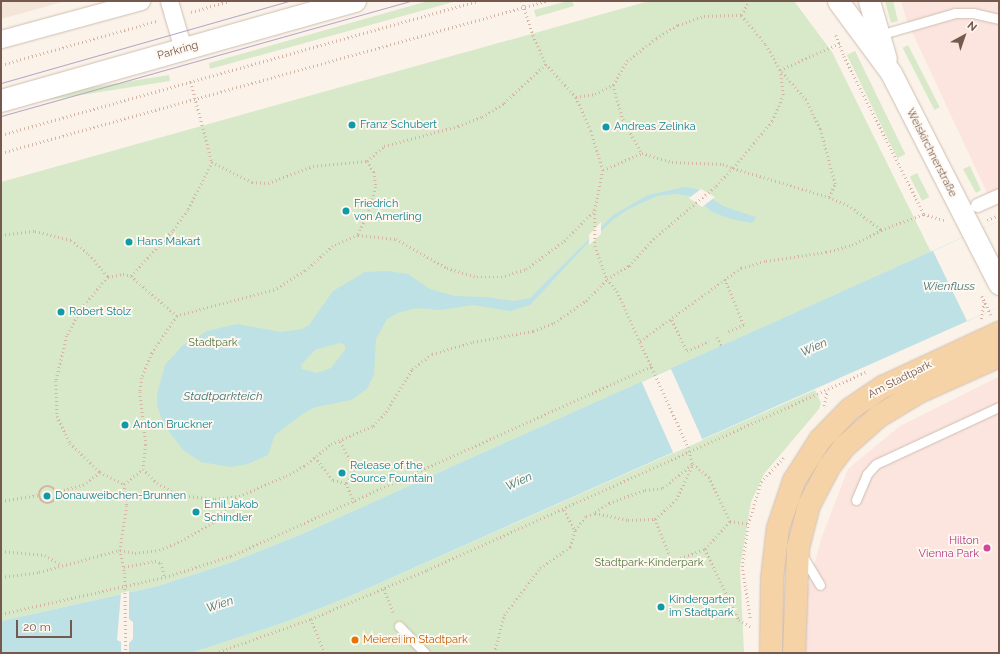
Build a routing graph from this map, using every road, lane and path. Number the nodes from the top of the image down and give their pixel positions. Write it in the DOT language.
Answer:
graph roads {
  1 [pos="141,1"];
  2 [pos="169,1"];
  3 [pos="229,1"];
  4 [pos="355,1"];
  5 [pos="477,1"];
  6 [pos="522,1"];
  7 [pos="546,1"];
  8 [pos="749,1"];
  9 [pos="838,1"];
  10 [pos="869,1"];
  11 [pos="524,7"];
  12 [pos="190,12"];
  13 [pos="741,15"];
  14 [pos="999,19"];
  15 [pos="155,22"];
  16 [pos="835,31"];
  17 [pos="879,35"];
  18 [pos="1,39"];
  19 [pos="840,43"];
  20 [pos="183,49"];
  21 [pos="546,64"];
  22 [pos="1,65"];
  23 [pos="780,70"];
  24 [pos="891,73"];
  25 [pos="191,82"];
  26 [pos="613,85"];
  27 [pos="576,97"];
  28 [pos="196,98"];
  29 [pos="1,101"];
  30 [pos="1,135"];
  31 [pos="1,153"];
  32 [pos="642,153"];
  33 [pos="367,161"];
  34 [pos="212,162"];
  35 [pos="733,168"];
  36 [pos="603,170"];
  37 [pos="999,195"];
  38 [pos="830,197"];
  39 [pos="977,205"];
  40 [pos="595,210"];
  41 [pos="924,214"];
  42 [pos="999,215"];
  43 [pos="946,225"];
  44 [pos="979,227"];
  45 [pos="881,230"];
  46 [pos="1,235"];
  47 [pos="358,235"];
  48 [pos="131,276"];
  49 [pos="108,277"];
  50 [pos="607,279"];
  51 [pos="724,279"];
  52 [pos="999,284"];
  53 [pos="984,301"];
  54 [pos="982,314"];
  55 [pos="177,316"];
  56 [pos="672,320"];
  57 [pos="726,333"];
  58 [pos="999,333"];
  59 [pos="718,337"];
  60 [pos="709,341"];
  61 [pos="640,342"];
  62 [pos="722,346"];
  63 [pos="999,356"];
  64 [pos="652,366"];
  65 [pos="826,390"];
  66 [pos="999,407"];
  67 [pos="339,440"];
  68 [pos="690,453"];
  69 [pos="315,457"];
  70 [pos="693,464"];
  71 [pos="143,469"];
  72 [pos="100,472"];
  73 [pos="346,483"];
  74 [pos="124,484"];
  75 [pos="56,492"];
  76 [pos="39,495"];
  77 [pos="239,496"];
  78 [pos="856,500"];
  79 [pos="1,501"];
  80 [pos="354,502"];
  81 [pos="564,510"];
  82 [pos="595,512"];
  83 [pos="750,515"];
  84 [pos="655,519"];
  85 [pos="730,521"];
  86 [pos="748,524"];
  87 [pos="575,530"];
  88 [pos="798,548"];
  89 [pos="705,549"];
  90 [pos="120,550"];
  91 [pos="1,551"];
  92 [pos="673,561"];
  93 [pos="61,565"];
  94 [pos="674,566"];
  95 [pos="124,567"];
  96 [pos="1,577"];
  97 [pos="165,577"];
  98 [pos="820,585"];
  99 [pos="384,589"];
  100 [pos="1,614"];
  101 [pos="311,619"];
  102 [pos="399,626"];
  103 [pos="751,627"];
  104 [pos="752,632"];
  105 [pos="126,653"];
  106 [pos="215,653"];
  107 [pos="324,653"];
  108 [pos="425,653"];
  109 [pos="494,653"];
  110 [pos="771,653"];
  111 [pos="794,653"];
  1 -- 18 [label="street"];
  2 -- 20 [label="street"];
  3 -- 12 [label="path"];
  4 -- 20 [label="main road, Parkring"];
  5 -- 25 [label="path"];
  6 -- 11 [label="path"];
  7 -- 11 [label="path"];
  8 -- 13 [label="path"];
  9 -- 24 [label="street, Weiskirchnerstraße"];
  10 -- 17 [label="street, Weiskirchnerstraße"];
  11 -- 21 [label="path"];
  11 -- 28 [label="path"];
  13 -- 23 [label="path"];
  13 -- 26 [label="path"];
  14 -- 17 [label="lane"];
  15 -- 22 [label="path"];
  16 -- 19 [label="path"];
  17 -- 24 [label="street, Weiskirchnerstraße"];
  19 -- 23 [label="path"];
  19 -- 41 [label="path"];
  20 -- 29 [label="main road, Parkring"];
  21 -- 27 [label="path"];
  21 -- 33 [label="path"];
  23 -- 35 [label="path"];
  23 -- 38 [label="path"];
  24 -- 44 [label="street, Weiskirchnerstraße"];
  25 -- 28 [label="path"];
  25 -- 30 [label="path"];
  26 -- 27 [label="path"];
  26 -- 32 [label="path"];
  27 -- 36 [label="path"];
  28 -- 31 [label="path"];
  28 -- 34 [label="path"];
  32 -- 35 [label="path"];
  32 -- 36 [label="path"];
  33 -- 34 [label="path"];
  33 -- 47 [label="path"];
  34 -- 48 [label="path"];
  35 -- 38 [label="path"];
  35 -- 50 [label="path"];
  36 -- 40 [label="path"];
  37 -- 39 [label="street"];
  38 -- 45 [label="path"];
  40 -- 47 [label="path"];
  40 -- 50 [label="path"];
  41 -- 43 [label="path"];
  41 -- 45 [label="path"];
  42 -- 44 [label="path"];
  44 -- 52 [label="street, Weiskirchnerstraße"];
  45 -- 51 [label="path"];
  46 -- 49 [label="path"];
  47 -- 55 [label="path"];
  48 -- 49 [label="path"];
  48 -- 55 [label="path"];
  49 -- 72 [label="path"];
  50 -- 61 [label="path"];
  50 -- 67 [label="path"];
  51 -- 56 [label="path"];
  51 -- 57 [label="path"];
  53 -- 54 [label="path"];
  55 -- 71 [label="path"];
  56 -- 60 [label="path"];
  56 -- 61 [label="path"];
  58 -- 110 [label="main road, Am Stadtpark"];
  59 -- 62 [label="path"];
  61 -- 64 [label="path"];
  63 -- 88 [label="main road, Am Stadtpark"];
  64 -- 68 [label="path"];
  64 -- 80 [label="path"];
  65 -- 68 [label="path"];
  66 -- 78 [label="lane"];
  67 -- 69 [label="path"];
  67 -- 73 [label="path"];
  68 -- 70 [label="path"];
  68 -- 81 [label="path"];
  69 -- 73 [label="path"];
  69 -- 77 [label="path"];
  70 -- 82 [label="path"];
  70 -- 84 [label="path"];
  70 -- 85 [label="path"];
  71 -- 74 [label="path"];
  71 -- 77 [label="path"];
  72 -- 74 [label="path"];
  72 -- 75 [label="path"];
  73 -- 80 [label="path"];
  74 -- 90 [label="path"];
  75 -- 76 [label="path"];
  75 -- 76 [label="path"];
  76 -- 79 [label="path"];
  77 -- 90 [label="path"];
  80 -- 97 [label="path"];
  81 -- 87 [label="path"];
  81 -- 99 [label="path"];
  82 -- 84 [label="path"];
  82 -- 87 [label="path"];
  83 -- 86 [label="path"];
  84 -- 92 [label="path"];
  85 -- 86 [label="path"];
  85 -- 89 [label="path"];
  86 -- 103 [label="path"];
  87 -- 109 [label="path"];
  88 -- 98 [label="lane"];
  88 -- 111 [label="main road, Am Stadtpark"];
  89 -- 92 [label="path"];
  89 -- 103 [label="path"];
  90 -- 93 [label="path"];
  90 -- 95 [label="path"];
  91 -- 93 [label="path"];
  92 -- 94 [label="path"];
  93 -- 96 [label="path"];
  95 -- 97 [label="path"];
  95 -- 105 [label="path, bridge"];
  97 -- 100 [label="path"];
  99 -- 101 [label="path"];
  99 -- 102 [label="path"];
  101 -- 106 [label="path"];
  101 -- 107 [label="path"];
  102 -- 108 [label="lane"];
  103 -- 104 [label="path"];
}
